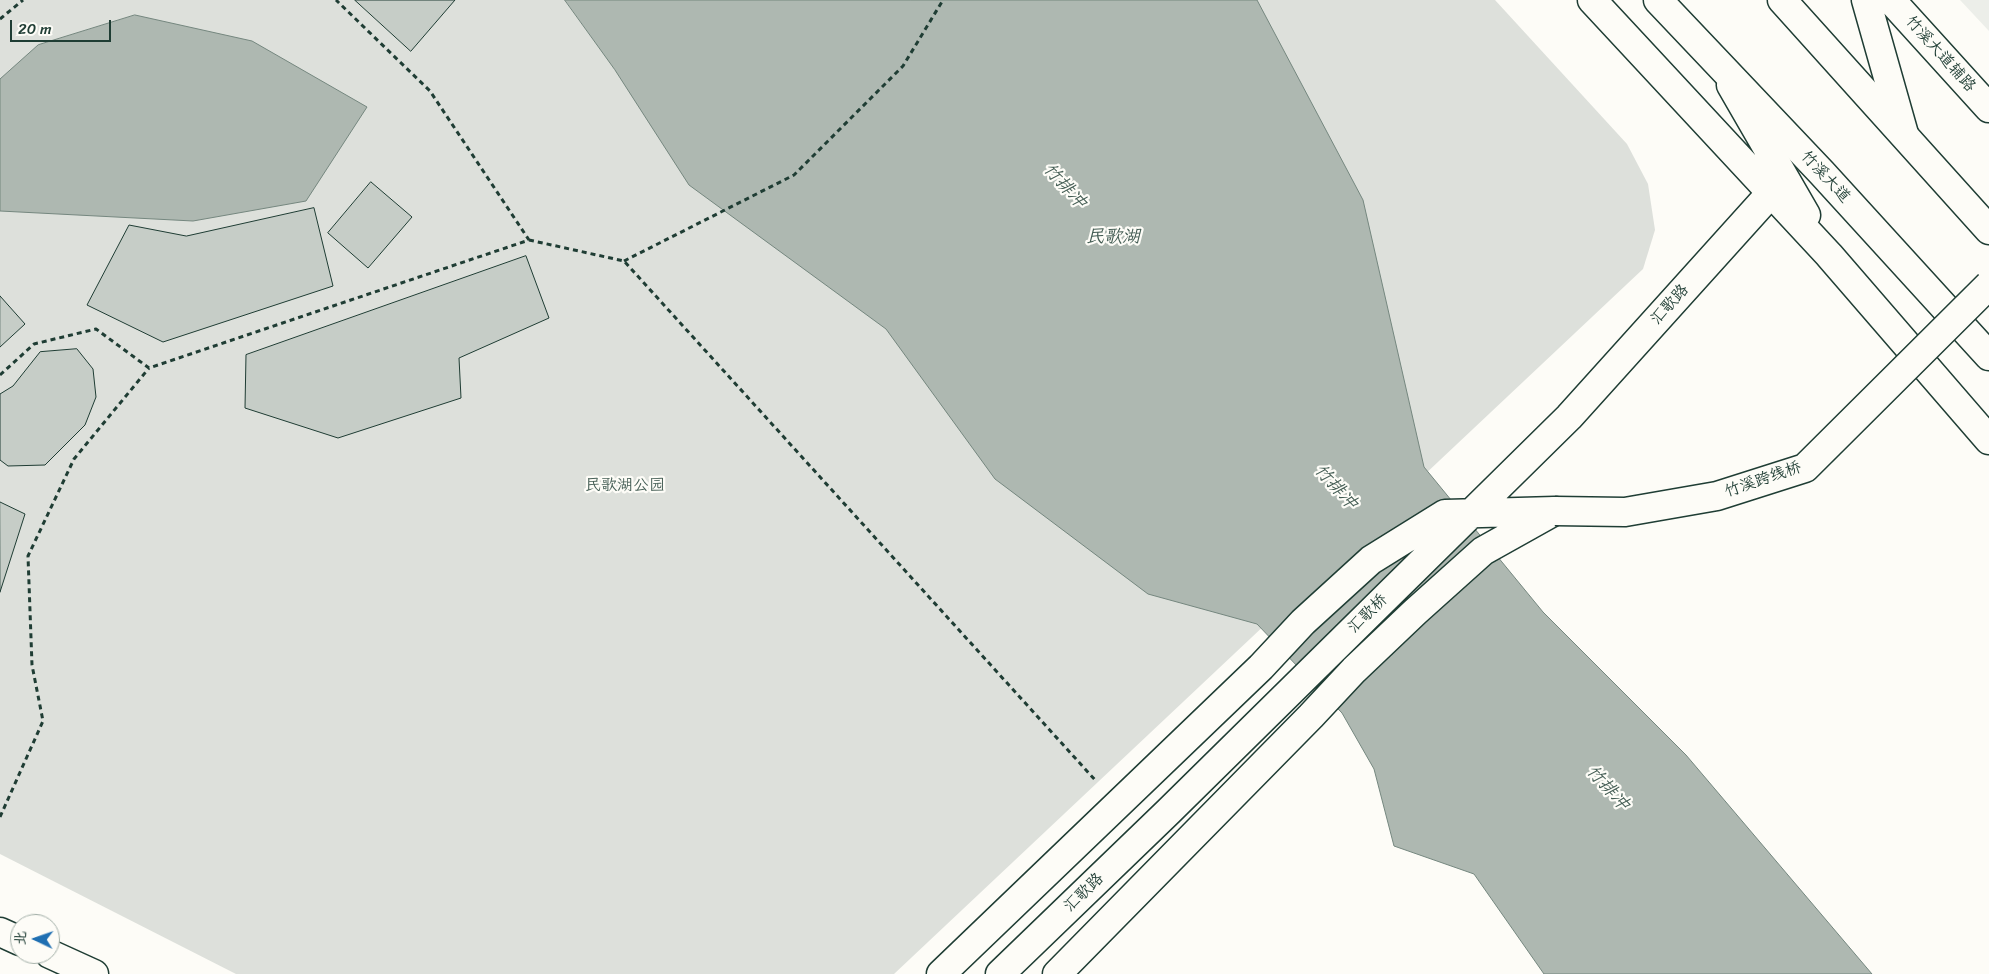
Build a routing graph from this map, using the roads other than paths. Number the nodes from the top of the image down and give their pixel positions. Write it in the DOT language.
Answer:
graph roads {
  1 [pos="1592,0"];
  2 [pos="1658,0"];
  3 [pos="1782,0"];
  4 [pos="1866,0"];
  5 [pos="1890,0"];
  6 [pos="1723,70"];
  7 [pos="1989,108"];
  8 [pos="1904,134"];
  9 [pos="1771,193"];
  10 [pos="1989,230"];
  11 [pos="1829,255"];
  12 [pos="1989,285"];
  13 [pos="1989,356"];
  14 [pos="1569,417"];
  15 [pos="1989,440"];
  16 [pos="1555,511"];
  17 [pos="1168,812"];
  18 [pos="60,959"];
  19 [pos="94,974"];
  20 [pos="942,974"];
  21 [pos="1000,974"];
  22 [pos="1057,974"];
  1 -- 9 [label="main road"];
  2 -- 6 [label="main road, 竹溪大道"];
  3 -- 8 [label="main road"];
  4 -- 8 [label="main road"];
  5 -- 7 [label="main road, 竹溪大道辅路"];
  6 -- 11 [label="main road"];
  6 -- 13 [label="main road, 竹溪大道"];
  8 -- 10 [label="main road"];
  9 -- 11 [label="main road"];
  9 -- 14 [label="main road, 汇歌路"];
  11 -- 15 [label="main road"];
  12 -- 16 [label="main road, 竹溪跨线桥, bridge"];
  14 -- 17 [label="main road, 汇歌桥"];
  16 -- 20 [label="main road, 竹溪跨线桥"];
  16 -- 22 [label="main road"];
  17 -- 21 [label="main road, 汇歌路"];
  18 -- 19 [label="main road"];
}
